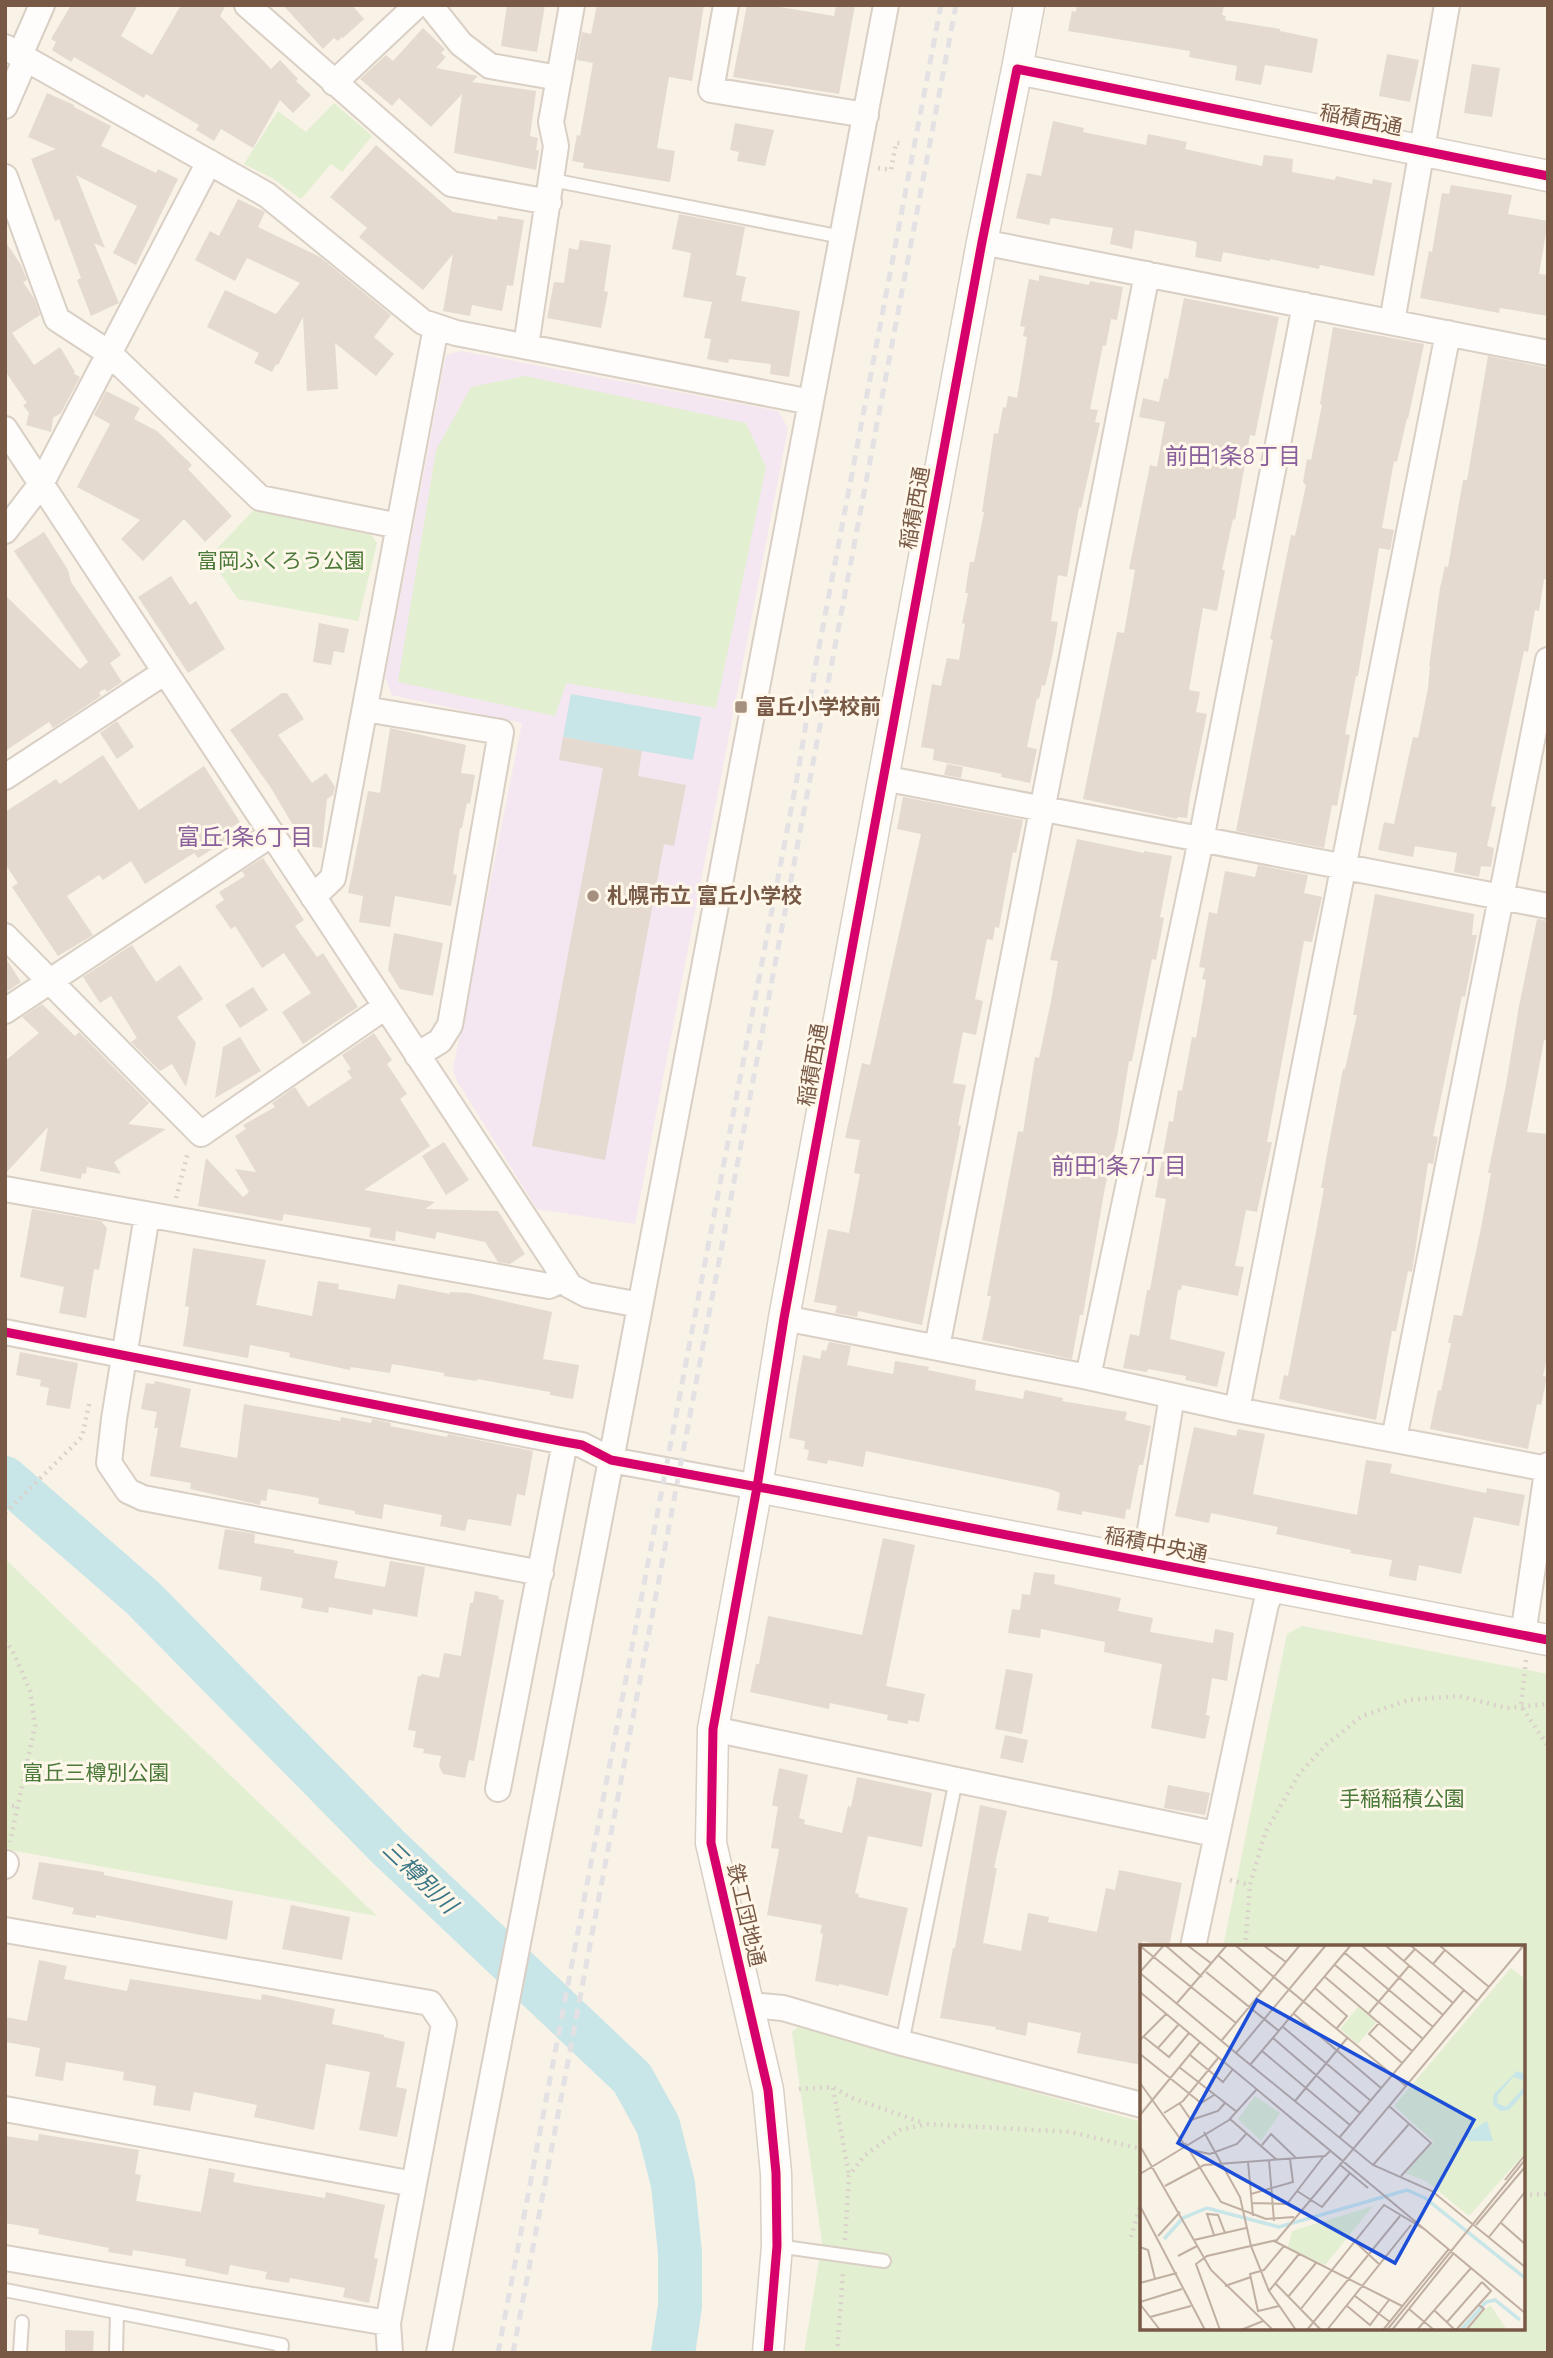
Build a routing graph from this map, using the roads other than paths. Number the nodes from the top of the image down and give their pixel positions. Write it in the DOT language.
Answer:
graph roads {
  1 [pos="42,5"];
  2 [pos="247,5"];
  3 [pos="417,5"];
  4 [pos="430,5"];
  5 [pos="572,5"];
  6 [pos="726,5"];
  7 [pos="886,5"];
  8 [pos="1029,5"];
  9 [pos="1447,5"];
  10 [pos="17,54"];
  11 [pos="1017,69"];
  12 [pos="559,78"];
  13 [pos="334,83"];
  14 [pos="5,106"];
  15 [pos="866,115"];
  16 [pos="1421,150"];
  17 [pos="209,162"];
  18 [pos="1548,176"];
  19 [pos="5,177"];
  20 [pos="550,191"];
  21 [pos="842,237"];
  22 [pos="982,242"];
  23 [pos="1147,274"];
  24 [pos="1305,305"];
  25 [pos="1392,322"];
  26 [pos="436,327"];
  27 [pos="1448,333"];
  28 [pos="526,346"];
  29 [pos="109,353"];
  30 [pos="1548,353"];
  31 [pos="811,402"];
  32 [pos="5,429"];
  33 [pos="41,484"];
  34 [pos="399,526"];
  35 [pos="5,531"];
  36 [pos="1548,660"];
  37 [pos="165,672"];
  38 [pos="365,709"];
  39 [pos="5,777"];
  40 [pos="883,778"];
  41 [pos="1043,811"];
  42 [pos="272,834"];
  43 [pos="1201,840"];
  44 [pos="1343,867"];
  45 [pos="313,897"];
  46 [pos="1501,897"];
  47 [pos="1548,906"];
  48 [pos="5,936"];
  49 [pos="50,981"];
  50 [pos="385,1007"];
  51 [pos="5,1012"];
  52 [pos="417,1055"];
  53 [pos="5,1189"];
  54 [pos="147,1215"];
  55 [pos="565,1278"];
  56 [pos="640,1305"];
  57 [pos="784,1318"];
  58 [pos="5,1332"];
  59 [pos="937,1347"];
  60 [pos="124,1356"];
  61 [pos="1088,1377"];
  62 [pos="1172,1396"];
  63 [pos="1237,1409"];
  64 [pos="1394,1439"];
  65 [pos="565,1441"];
  66 [pos="611,1460"];
  67 [pos="1547,1467"];
  68 [pos="757,1487"];
  69 [pos="1144,1560"];
  70 [pos="541,1573"];
  71 [pos="1274,1586"];
  72 [pos="1532,1643"];
  73 [pos="713,1729"];
  74 [pos="956,1780"];
  75 [pos="498,1789"];
  76 [pos="1215,1834"];
  77 [pos="5,1930"];
  78 [pos="1193,1945"];
  79 [pos="749,2005"];
  80 [pos="902,2043"];
  81 [pos="1140,2104"];
  82 [pos="5,2109"];
  83 [pos="414,2184"];
  84 [pos="777,2246"];
  85 [pos="5,2258"];
  86 [pos="884,2261"];
  87 [pos="5,2290"];
  88 [pos="117,2312"];
  89 [pos="22,2322"];
  90 [pos="388,2323"];
  91 [pos="20,2353"];
  92 [pos="116,2353"];
  93 [pos="281,2353"];
  94 [pos="390,2353"];
  95 [pos="439,2353"];
  96 [pos="768,2353"];
  1 -- 10 [label="street"];
  2 -- 13 [label="street"];
  3 -- 13 [label="street"];
  4 -- 12 [label="street"];
  5 -- 12 [label="street"];
  6 -- 15 [label="street"];
  7 -- 15 [label="street"];
  8 -- 11 [label="street"];
  9 -- 16 [label="street"];
  10 -- 14 [label="street"];
  10 -- 17 [label="street"];
  11 -- 16 [label="street, 稲積西通"];
  11 -- 22 [label="street, 稲積西通"];
  12 -- 20 [label="street"];
  13 -- 20 [label="street"];
  15 -- 21 [label="street"];
  16 -- 18 [label="street, 稲積西通"];
  16 -- 25 [label="street"];
  17 -- 26 [label="street"];
  17 -- 29 [label="street"];
  19 -- 29 [label="street"];
  20 -- 21 [label="lane"];
  20 -- 28 [label="street"];
  21 -- 31 [label="street"];
  22 -- 23 [label="street"];
  22 -- 40 [label="street, 稲積西通"];
  23 -- 24 [label="street"];
  23 -- 41 [label="street"];
  24 -- 25 [label="street"];
  24 -- 43 [label="street"];
  25 -- 27 [label="street"];
  26 -- 28 [label="street"];
  26 -- 34 [label="street"];
  27 -- 30 [label="street"];
  27 -- 44 [label="street"];
  28 -- 31 [label="street"];
  29 -- 33 [label="street"];
  29 -- 34 [label="street"];
  31 -- 56 [label="street"];
  32 -- 33 [label="street"];
  33 -- 35 [label="street"];
  33 -- 37 [label="street"];
  34 -- 38 [label="street"];
  36 -- 46 [label="street"];
  37 -- 39 [label="street"];
  37 -- 42 [label="street"];
  38 -- 45 [label="street"];
  38 -- 52 [label="street"];
  40 -- 41 [label="street"];
  40 -- 57 [label="street, 稲積西通"];
  41 -- 43 [label="street"];
  41 -- 59 [label="street"];
  42 -- 45 [label="street"];
  42 -- 49 [label="street"];
  43 -- 44 [label="street"];
  43 -- 61 [label="street"];
  44 -- 46 [label="street"];
  44 -- 63 [label="street"];
  45 -- 50 [label="street"];
  46 -- 47 [label="street"];
  46 -- 64 [label="street"];
  48 -- 49 [label="street"];
  49 -- 50 [label="street"];
  49 -- 51 [label="street"];
  50 -- 52 [label="street"];
  52 -- 55 [label="street"];
  53 -- 54 [label="street"];
  54 -- 55 [label="street"];
  54 -- 60 [label="street"];
  55 -- 56 [label="street"];
  56 -- 66 [label="street"];
  57 -- 59 [label="street"];
  57 -- 68 [label="street, 稲積西通"];
  58 -- 60 [label="street"];
  59 -- 61 [label="street"];
  60 -- 65 [label="street"];
  60 -- 70 [label="street"];
  61 -- 62 [label="street"];
  62 -- 63 [label="street"];
  62 -- 69 [label="street"];
  63 -- 64 [label="street"];
  64 -- 67 [label="street"];
  65 -- 66 [label="street"];
  65 -- 70 [label="street"];
  66 -- 68 [label="street"];
  66 -- 95 [label="street"];
  67 -- 72 [label="street"];
  68 -- 69 [label="street, 稲積中央通"];
  68 -- 73 [label="street, 鉄工団地通"];
  69 -- 71 [label="street, 稲積中央通"];
  70 -- 75 [label="street"];
  71 -- 72 [label="street, 稲積中央通"];
  71 -- 76 [label="street"];
  73 -- 74 [label="street"];
  73 -- 79 [label="street, 鉄工団地通"];
  74 -- 76 [label="street"];
  74 -- 80 [label="lane"];
  76 -- 78 [label="street"];
  77 -- 83 [label="street"];
  79 -- 80 [label="street"];
  79 -- 84 [label="street, 鉄工団地通"];
  80 -- 81 [label="street"];
  82 -- 83 [label="street"];
  83 -- 90 [label="street"];
  84 -- 86 [label="lane"];
  84 -- 96 [label="street, 鉄工団地通"];
  85 -- 90 [label="street"];
  87 -- 88 [label="lane"];
  88 -- 92 [label="lane"];
  88 -- 93 [label="lane"];
  89 -- 91 [label="lane"];
  90 -- 94 [label="street"];
}
